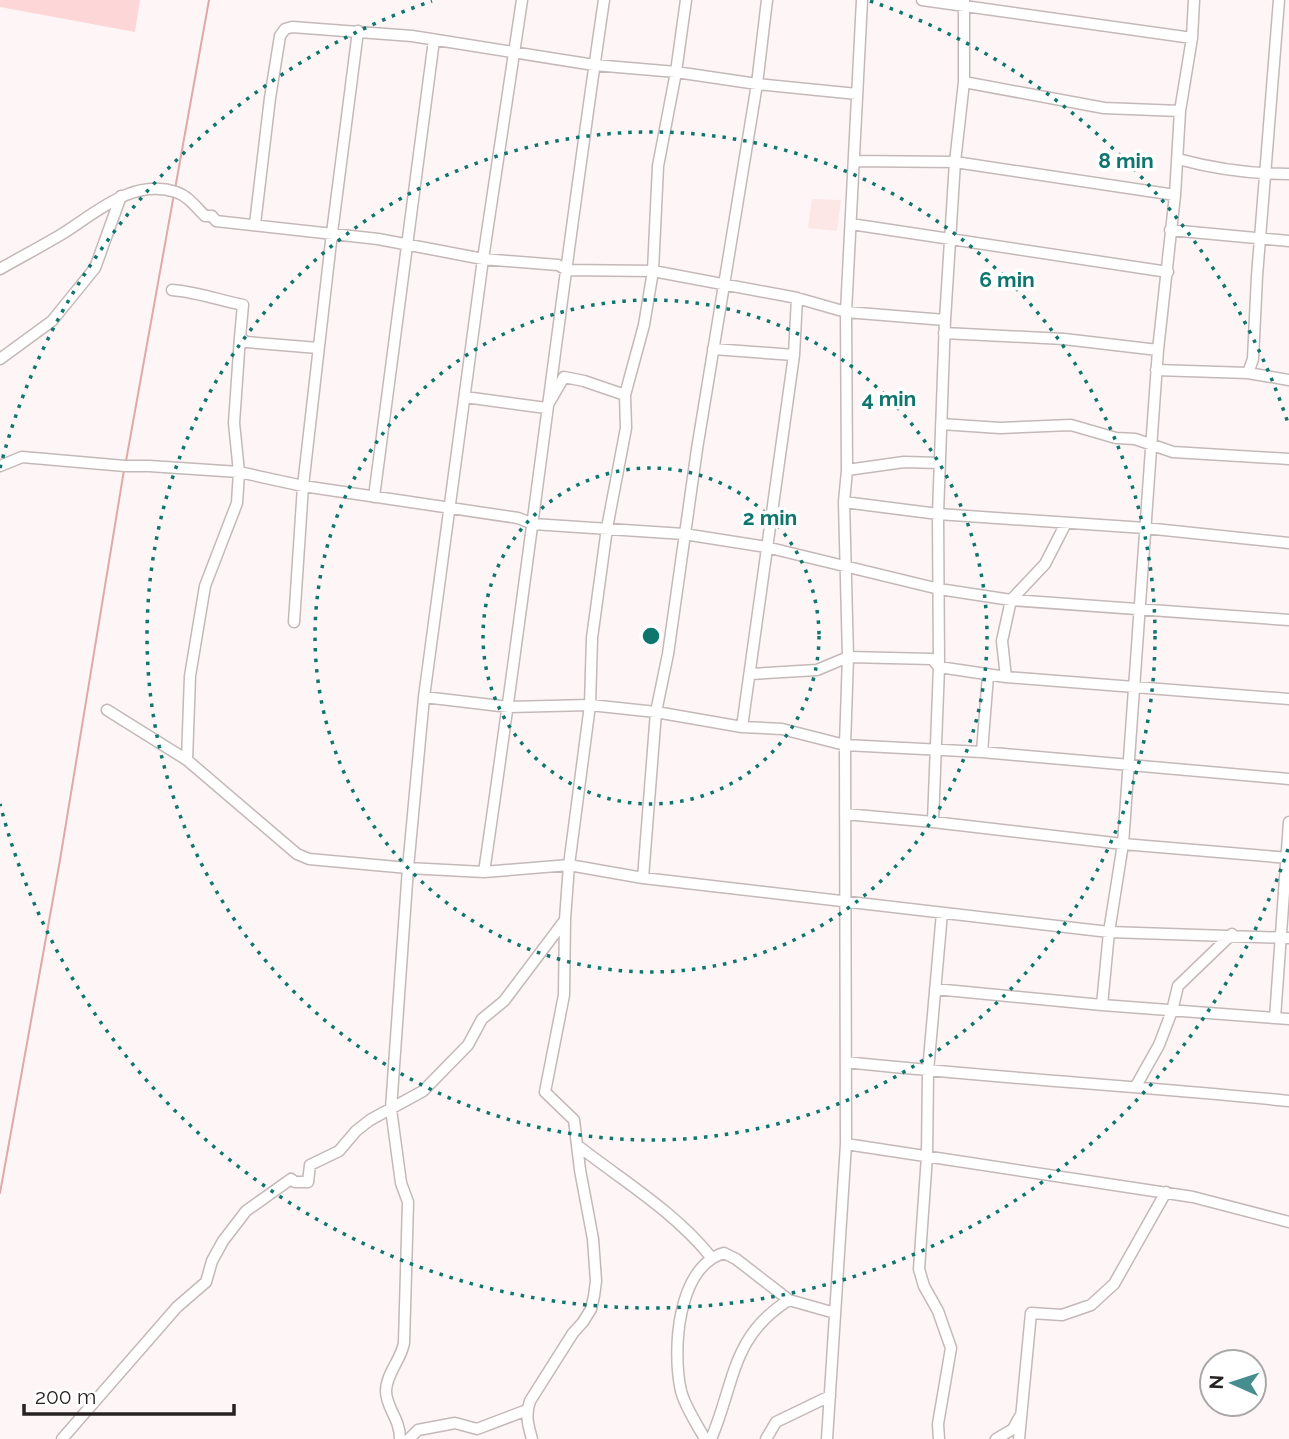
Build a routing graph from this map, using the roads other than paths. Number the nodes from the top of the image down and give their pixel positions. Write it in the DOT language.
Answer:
graph roads {
  1 [pos="522,0"];
  2 [pos="604,0"];
  3 [pos="686,0"];
  4 [pos="767,0"];
  5 [pos="862,0"];
  6 [pos="922,0"];
  7 [pos="1194,0"];
  8 [pos="1279,0"];
  9 [pos="964,4"];
  10 [pos="358,30"];
  11 [pos="1192,38"];
  12 [pos="434,40"];
  13 [pos="515,54"];
  14 [pos="594,65"];
  15 [pos="676,72"];
  16 [pos="964,82"];
  17 [pos="757,83"];
  18 [pos="858,94"];
  19 [pos="1180,111"];
  20 [pos="1178,159"];
  21 [pos="854,161"];
  22 [pos="955,162"];
  23 [pos="1265,174"];
  24 [pos="1289,174"];
  25 [pos="1175,195"];
  26 [pos="121,196"];
  27 [pos="255,224"];
  28 [pos="851,224"];
  29 [pos="1170,230"];
  30 [pos="332,233"];
  31 [pos="1261,237"];
  32 [pos="949,239"];
  33 [pos="1289,241"];
  34 [pos="407,246"];
  35 [pos="484,259"];
  36 [pos="0,269"];
  37 [pos="567,270"];
  38 [pos="653,271"];
  39 [pos="1168,272"];
  40 [pos="722,282"];
  41 [pos="172,290"];
  42 [pos="797,298"];
  43 [pos="846,312"];
  44 [pos="945,320"];
  45 [pos="944,333"];
  46 [pos="240,337"];
  47 [pos="318,348"];
  48 [pos="713,349"];
  49 [pos="1158,350"];
  50 [pos="794,355"];
  51 [pos="0,359"];
  52 [pos="1156,370"];
  53 [pos="1248,373"];
  54 [pos="1289,380"];
  55 [pos="625,395"];
  56 [pos="465,397"];
  57 [pos="546,408"];
  58 [pos="942,424"];
  59 [pos="1150,443"];
  60 [pos="1289,458"];
  61 [pos="940,463"];
  62 [pos="0,466"];
  63 [pos="847,470"];
  64 [pos="239,472"];
  65 [pos="303,485"];
  66 [pos="374,497"];
  67 [pos="844,502"];
  68 [pos="450,508"];
  69 [pos="938,514"];
  70 [pos="1066,523"];
  71 [pos="533,524"];
  72 [pos="607,528"];
  73 [pos="1145,528"];
  74 [pos="684,534"];
  75 [pos="1289,543"];
  76 [pos="766,547"];
  77 [pos="845,565"];
  78 [pos="939,589"];
  79 [pos="1011,600"];
  80 [pos="1139,608"];
  81 [pos="1289,620"];
  82 [pos="294,622"];
  83 [pos="848,657"];
  84 [pos="939,667"];
  85 [pos="751,674"];
  86 [pos="988,675"];
  87 [pos="1006,677"];
  88 [pos="1134,688"];
  89 [pos="424,697"];
  90 [pos="1289,699"];
  91 [pos="590,705"];
  92 [pos="509,708"];
  93 [pos="107,710"];
  94 [pos="656,712"];
  95 [pos="742,727"];
  96 [pos="845,745"];
  97 [pos="937,749"];
  98 [pos="982,752"];
  99 [pos="187,761"];
  100 [pos="1128,766"];
  101 [pos="1289,779"];
  102 [pos="845,814"];
  103 [pos="933,822"];
  104 [pos="1289,822"];
  105 [pos="1123,844"];
  106 [pos="1288,858"];
  107 [pos="569,865"];
  108 [pos="408,869"];
  109 [pos="485,872"];
  110 [pos="643,878"];
  111 [pos="846,901"];
  112 [pos="942,913"];
  113 [pos="565,919"];
  114 [pos="1110,932"];
  115 [pos="1232,934"];
  116 [pos="1286,937"];
  117 [pos="934,989"];
  118 [pos="1102,1004"];
  119 [pos="1172,1011"];
  120 [pos="1275,1018"];
  121 [pos="1289,1019"];
  122 [pos="846,1062"];
  123 [pos="928,1071"];
  124 [pos="1136,1086"];
  125 [pos="1289,1101"];
  126 [pos="391,1109"];
  127 [pos="846,1144"];
  128 [pos="577,1145"];
  129 [pos="927,1156"];
  130 [pos="1166,1192"];
  131 [pos="1289,1222"];
  132 [pos="712,1257"];
  133 [pos="789,1300"];
  134 [pos="835,1313"];
  135 [pos="1025,1381"];
  136 [pos="830,1396"];
  137 [pos="527,1410"];
  138 [pos="62,1439"];
  139 [pos="400,1439"];
  140 [pos="409,1439"];
  141 [pos="532,1439"];
  142 [pos="705,1439"];
  143 [pos="711,1439"];
  144 [pos="766,1439"];
  145 [pos="827,1439"];
  146 [pos="939,1439"];
  147 [pos="996,1439"];
  148 [pos="1019,1439"];
  1 -- 13 [label="street"];
  2 -- 14 [label="street"];
  3 -- 15 [label="street"];
  4 -- 17 [label="street"];
  5 -- 18 [label="street"];
  6 -- 9 [label="street"];
  7 -- 11 [label="street"];
  8 -- 23 [label="street"];
  9 -- 11 [label="street"];
  9 -- 16 [label="street"];
  10 -- 12 [label="street"];
  10 -- 27 [label="street"];
  10 -- 30 [label="street"];
  11 -- 19 [label="street"];
  12 -- 13 [label="street"];
  12 -- 34 [label="street"];
  13 -- 14 [label="street"];
  13 -- 35 [label="street"];
  14 -- 15 [label="street"];
  14 -- 37 [label="street"];
  15 -- 17 [label="street"];
  15 -- 38 [label="street"];
  16 -- 19 [label="street"];
  16 -- 22 [label="street"];
  17 -- 18 [label="street"];
  17 -- 40 [label="street"];
  18 -- 21 [label="street"];
  19 -- 20 [label="street"];
  20 -- 23 [label="street"];
  20 -- 25 [label="street"];
  21 -- 22 [label="street"];
  21 -- 28 [label="street"];
  22 -- 25 [label="street"];
  22 -- 32 [label="street"];
  23 -- 24 [label="street"];
  23 -- 31 [label="street"];
  25 -- 29 [label="street"];
  26 -- 27 [label="street"];
  26 -- 36 [label="street"];
  26 -- 51 [label="street"];
  27 -- 30 [label="street"];
  28 -- 32 [label="street"];
  28 -- 43 [label="street"];
  29 -- 31 [label="street"];
  29 -- 39 [label="street"];
  30 -- 34 [label="street"];
  30 -- 47 [label="street"];
  31 -- 33 [label="street"];
  31 -- 53 [label="street"];
  32 -- 39 [label="street"];
  32 -- 44 [label="street"];
  34 -- 35 [label="street"];
  34 -- 66 [label="street"];
  35 -- 37 [label="street"];
  35 -- 56 [label="street"];
  37 -- 38 [label="street"];
  37 -- 57 [label="street"];
  38 -- 40 [label="street"];
  38 -- 55 [label="street"];
  39 -- 49 [label="street"];
  40 -- 42 [label="street"];
  40 -- 48 [label="street"];
  41 -- 46 [label="street"];
  42 -- 43 [label="street"];
  42 -- 50 [label="street"];
  43 -- 44 [label="street"];
  43 -- 63 [label="street"];
  44 -- 45 [label="street"];
  45 -- 49 [label="street"];
  45 -- 58 [label="street"];
  46 -- 47 [label="street"];
  46 -- 64 [label="street"];
  47 -- 65 [label="street"];
  48 -- 50 [label="street"];
  48 -- 74 [label="street"];
  49 -- 52 [label="street"];
  50 -- 76 [label="street"];
  52 -- 53 [label="street"];
  52 -- 59 [label="street"];
  53 -- 54 [label="street"];
  55 -- 57 [label="street"];
  55 -- 72 [label="street"];
  56 -- 57 [label="street"];
  56 -- 68 [label="street"];
  57 -- 71 [label="street"];
  58 -- 59 [label="street"];
  58 -- 61 [label="street"];
  59 -- 60 [label="street"];
  59 -- 73 [label="street"];
  61 -- 63 [label="street"];
  61 -- 69 [label="street"];
  62 -- 64 [label="street"];
  63 -- 67 [label="street"];
  64 -- 65 [label="street"];
  64 -- 99 [label="street"];
  65 -- 66 [label="street"];
  65 -- 82 [label="street"];
  66 -- 68 [label="street"];
  67 -- 69 [label="street"];
  67 -- 77 [label="street"];
  68 -- 71 [label="street"];
  68 -- 89 [label="street"];
  69 -- 70 [label="street"];
  69 -- 78 [label="street"];
  70 -- 73 [label="street"];
  70 -- 79 [label="street"];
  71 -- 72 [label="street"];
  71 -- 92 [label="street"];
  72 -- 74 [label="street"];
  72 -- 91 [label="street"];
  73 -- 75 [label="street"];
  73 -- 80 [label="street"];
  74 -- 76 [label="street"];
  74 -- 94 [label="street"];
  76 -- 77 [label="street"];
  76 -- 85 [label="street"];
  77 -- 78 [label="street"];
  77 -- 83 [label="street"];
  78 -- 79 [label="street"];
  78 -- 84 [label="street"];
  79 -- 80 [label="street"];
  79 -- 87 [label="street"];
  80 -- 81 [label="street"];
  80 -- 88 [label="street"];
  83 -- 84 [label="street"];
  83 -- 85 [label="street"];
  83 -- 96 [label="street"];
  84 -- 86 [label="street"];
  84 -- 97 [label="street"];
  85 -- 95 [label="street"];
  86 -- 87 [label="street"];
  86 -- 98 [label="street"];
  87 -- 88 [label="street"];
  88 -- 90 [label="street"];
  88 -- 100 [label="street"];
  89 -- 92 [label="street"];
  89 -- 108 [label="street"];
  91 -- 92 [label="street"];
  91 -- 94 [label="street"];
  91 -- 107 [label="street"];
  92 -- 109 [label="street"];
  93 -- 99 [label="street"];
  94 -- 95 [label="street"];
  94 -- 110 [label="street"];
  95 -- 96 [label="street"];
  96 -- 97 [label="street"];
  96 -- 102 [label="street"];
  97 -- 98 [label="street"];
  97 -- 103 [label="street"];
  98 -- 100 [label="street"];
  99 -- 108 [label="street"];
  100 -- 101 [label="street"];
  100 -- 105 [label="street"];
  102 -- 103 [label="street"];
  102 -- 111 [label="street"];
  103 -- 105 [label="street"];
  104 -- 106 [label="street"];
  105 -- 106 [label="street"];
  105 -- 114 [label="street"];
  106 -- 116 [label="street"];
  107 -- 109 [label="street"];
  107 -- 110 [label="street"];
  107 -- 113 [label="street"];
  108 -- 109 [label="street"];
  108 -- 126 [label="street"];
  110 -- 111 [label="street"];
  111 -- 112 [label="street"];
  111 -- 122 [label="street"];
  112 -- 114 [label="street"];
  112 -- 117 [label="street"];
  113 -- 126 [label="street"];
  113 -- 128 [label="street"];
  114 -- 115 [label="street"];
  114 -- 118 [label="street"];
  115 -- 116 [label="street"];
  115 -- 119 [label="street"];
  116 -- 120 [label="street"];
  117 -- 118 [label="street"];
  117 -- 123 [label="street"];
  118 -- 119 [label="street"];
  119 -- 120 [label="street"];
  119 -- 124 [label="street"];
  120 -- 121 [label="street"];
  122 -- 123 [label="street"];
  122 -- 127 [label="street"];
  123 -- 124 [label="street"];
  123 -- 129 [label="street"];
  124 -- 125 [label="street"];
  126 -- 138 [label="street"];
  126 -- 139 [label="street"];
  127 -- 129 [label="street"];
  127 -- 134 [label="street"];
  128 -- 132 [label="street"];
  128 -- 137 [label="street"];
  129 -- 130 [label="street"];
  129 -- 146 [label="street"];
  130 -- 131 [label="street"];
  130 -- 135 [label="street"];
  132 -- 133 [label="street"];
  132 -- 142 [label="street"];
  133 -- 134 [label="street"];
  133 -- 143 [label="street"];
  134 -- 136 [label="street"];
  135 -- 147 [label="street"];
  135 -- 148 [label="street"];
  136 -- 144 [label="street"];
  136 -- 145 [label="street"];
  137 -- 140 [label="street"];
  137 -- 141 [label="street"];
}
